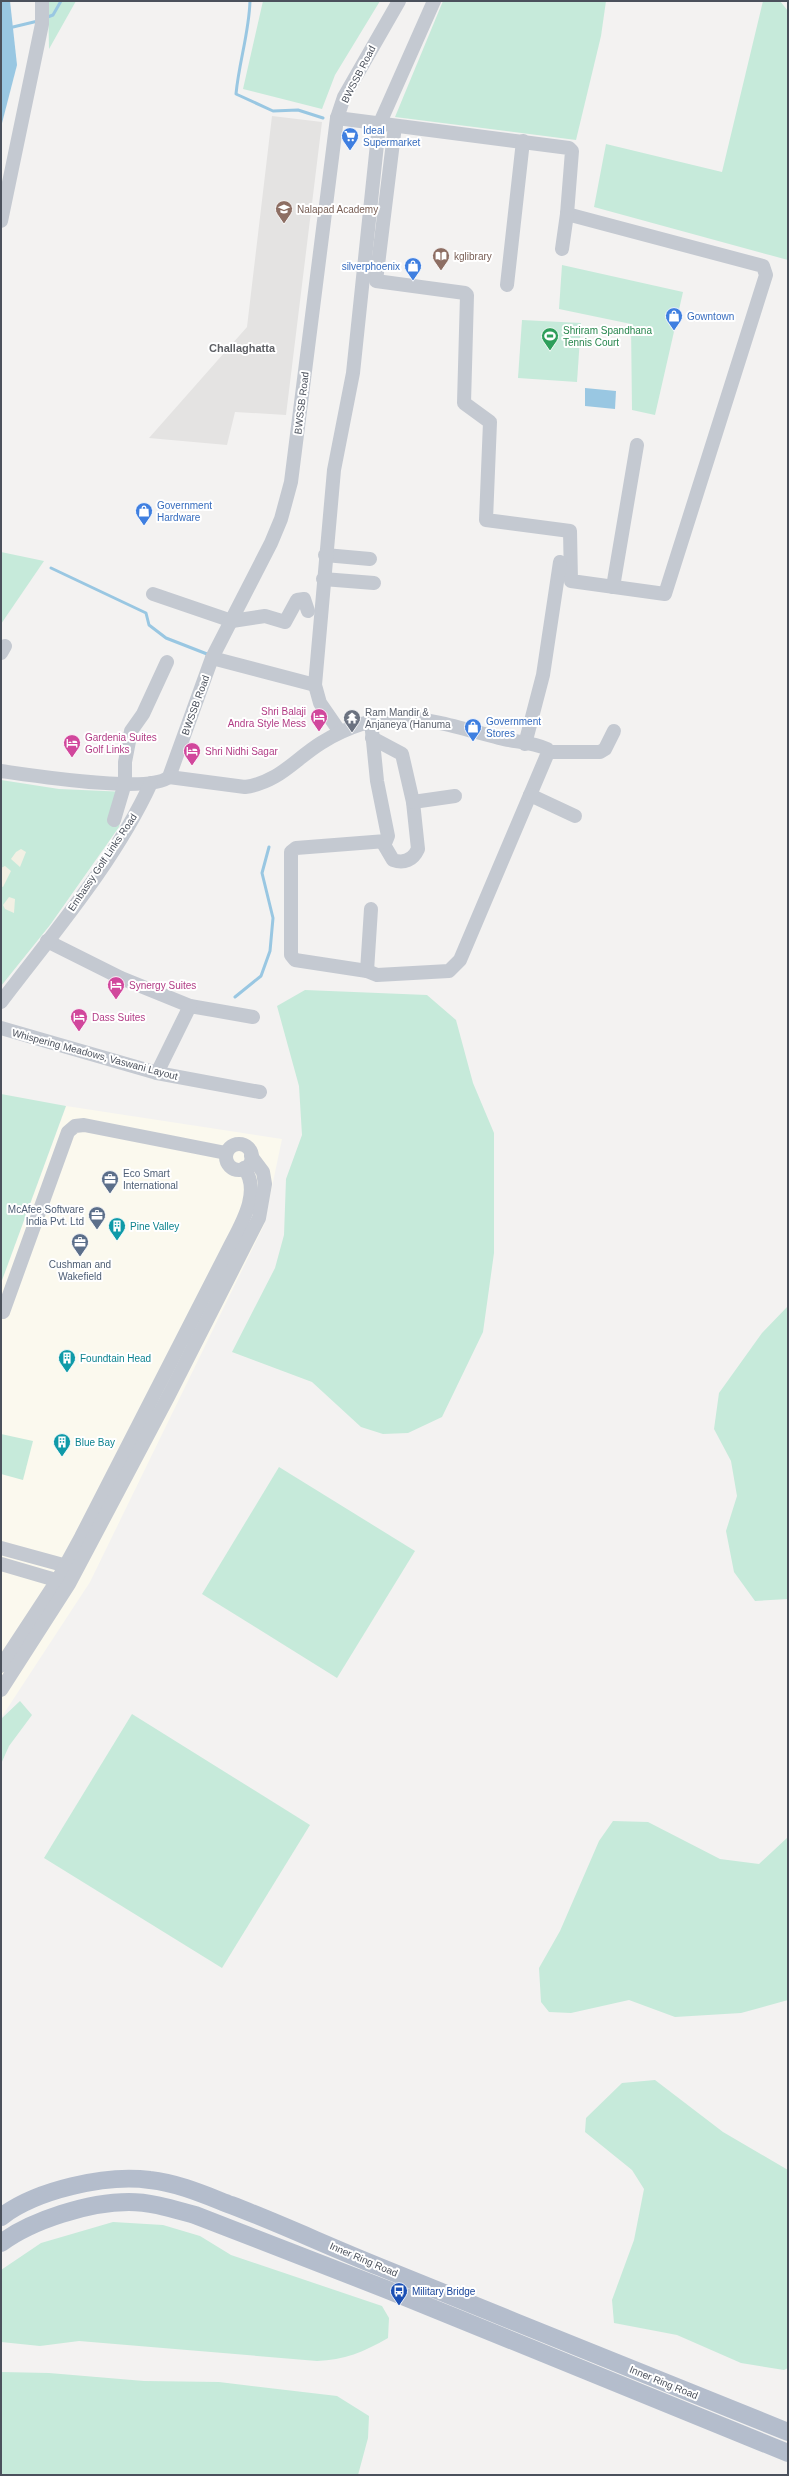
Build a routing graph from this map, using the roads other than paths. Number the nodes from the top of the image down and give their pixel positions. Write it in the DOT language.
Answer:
graph roads {
  1 [pos="399,1"];
  2 [pos="434,1"];
  3 [pos="42,13"];
  4 [pos="337,118"];
  5 [pos="379,125"];
  6 [pos="395,126"];
  7 [pos="523,141"];
  8 [pos="568,214"];
  9 [pos="1,221"];
  10 [pos="562,249"];
  11 [pos="507,285"];
  12 [pos="637,445"];
  13 [pos="325,555"];
  14 [pos="370,559"];
  15 [pos="560,562"];
  16 [pos="323,579"];
  17 [pos="374,583"];
  18 [pos="613,587"];
  19 [pos="153,594"];
  20 [pos="308,611"];
  21 [pos="232,621"];
  22 [pos="212,658"];
  23 [pos="167,662"];
  24 [pos="315,685"];
  25 [pos="370,721"];
  26 [pos="614,731"];
  27 [pos="340,732"];
  28 [pos="372,738"];
  29 [pos="525,744"];
  30 [pos="547,752"];
  31 [pos="1,771"];
  32 [pos="169,776"];
  33 [pos="125,782"];
  34 [pos="151,783"];
  35 [pos="530,795"];
  36 [pos="455,796"];
  37 [pos="413,802"];
  38 [pos="575,816"];
  39 [pos="114,820"];
  40 [pos="383,843"];
  41 [pos="371,910"];
  42 [pos="47,941"];
  43 [pos="367,971"];
  44 [pos="1,1002"];
  45 [pos="190,1006"];
  46 [pos="252,1017"];
  47 [pos="1,1028"];
  48 [pos="157,1073"];
  49 [pos="260,1092"];
  50 [pos="226,1153"];
  51 [pos="248,1162"];
  52 [pos="1,1311"];
  53 [pos="1,1548"];
  54 [pos="1,1564"];
  55 [pos="71,1567"];
  56 [pos="63,1581"];
  57 [pos="1,1666"];
  58 [pos="1,1690"];
  59 [pos="1,2217"];
  60 [pos="1,2243"];
  61 [pos="395,2273"];
  62 [pos="388,2290"];
  63 [pos="788,2432"];
  64 [pos="788,2453"];
  1 -- 4 [label="street, BWSSB Road"];
  2 -- 5 [label="street"];
  3 -- 9 [label="street"];
  4 -- 5 [label="street"];
  4 -- 21 [label="street, BWSSB Road"];
  5 -- 6 [label="street"];
  5 -- 13 [label="street"];
  6 -- 7 [label="street"];
  6 -- 18 [label="street"];
  7 -- 8 [label="street"];
  7 -- 11 [label="street"];
  8 -- 10 [label="street"];
  8 -- 18 [label="street"];
  12 -- 18 [label="street"];
  13 -- 14 [label="street"];
  13 -- 16 [label="street"];
  15 -- 29 [label="street"];
  16 -- 17 [label="street"];
  16 -- 24 [label="street"];
  19 -- 21 [label="street"];
  20 -- 21 [label="street"];
  21 -- 22 [label="street, BWSSB Road"];
  22 -- 24 [label="street"];
  22 -- 32 [label="street, BWSSB Road"];
  23 -- 33 [label="street"];
  24 -- 27 [label="street"];
  25 -- 27 [label="street"];
  25 -- 28 [label="street"];
  25 -- 29 [label="street"];
  26 -- 30 [label="street"];
  27 -- 32 [label="street"];
  28 -- 37 [label="street"];
  28 -- 40 [label="street"];
  29 -- 30 [label="street"];
  30 -- 35 [label="street"];
  31 -- 33 [label="street"];
  32 -- 34 [label="street"];
  33 -- 34 [label="street"];
  33 -- 39 [label="street"];
  34 -- 42 [label="street, Embassy Golf Links Road"];
  35 -- 38 [label="street"];
  35 -- 43 [label="street"];
  36 -- 37 [label="street"];
  37 -- 40 [label="street"];
  40 -- 43 [label="street"];
  41 -- 43 [label="street"];
  42 -- 44 [label="street, Embassy Golf Links Road"];
  42 -- 45 [label="street"];
  45 -- 46 [label="street"];
  45 -- 48 [label="street"];
  47 -- 48 [label="street, Whispering Meadows, Vaswani Layout"];
  48 -- 49 [label="street, Whispering Meadows, Vaswani Layout"];
  50 -- 51 [label="street"];
  50 -- 51 [label="street"];
  50 -- 52 [label="street"];
  51 -- 55 [label="street"];
  53 -- 55 [label="street"];
  54 -- 56 [label="street"];
  55 -- 56 [label="street"];
  56 -- 57 [label="street"];
  56 -- 58 [label="street"];
  59 -- 61 [label="main road, Inner Ring Road"];
  60 -- 62 [label="main road, Inner Ring Road"];
  61 -- 62 [label="main road"];
  61 -- 63 [label="main road, Inner Ring Road"];
  62 -- 64 [label="main road, Inner Ring Road"];
}
